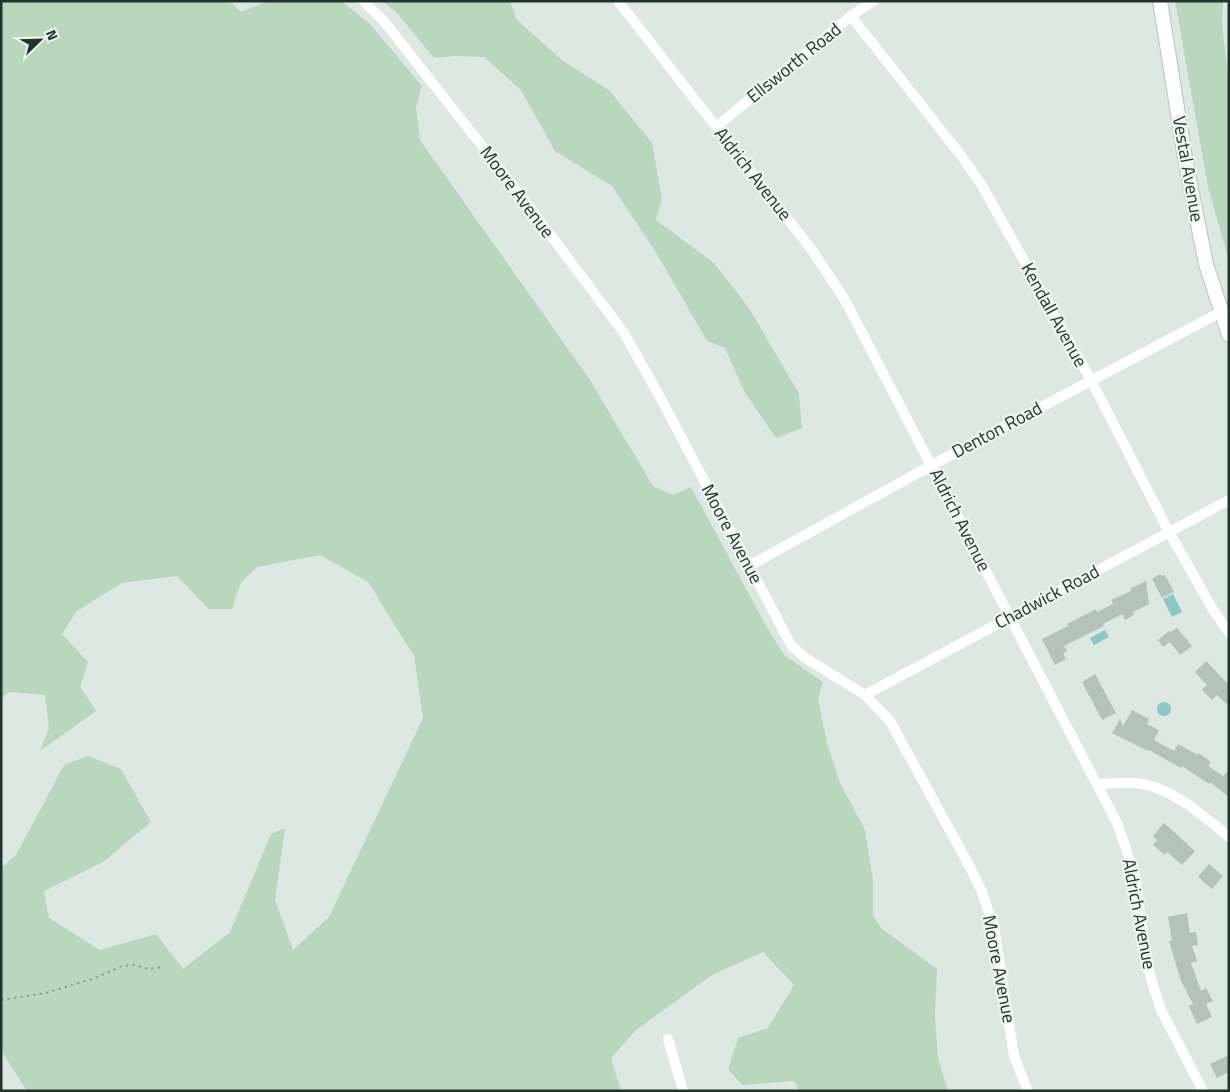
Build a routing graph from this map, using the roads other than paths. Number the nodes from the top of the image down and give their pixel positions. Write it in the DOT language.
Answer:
graph roads {
  1 [pos="363,1"];
  2 [pos="618,1"];
  3 [pos="873,1"];
  4 [pos="1160,1"];
  5 [pos="851,16"];
  6 [pos="716,127"];
  7 [pos="1220,312"];
  8 [pos="1229,335"];
  9 [pos="1091,380"];
  10 [pos="932,465"];
  11 [pos="1229,500"];
  12 [pos="1169,532"];
  13 [pos="749,566"];
  14 [pos="1010,617"];
  15 [pos="1229,633"];
  16 [pos="865,695"];
  17 [pos="1097,784"];
  18 [pos="1229,837"];
  19 [pos="668,1039"];
  20 [pos="683,1091"];
  21 [pos="1028,1091"];
  22 [pos="1203,1091"];
  1 -- 13 [label="street, Moore Avenue"];
  2 -- 6 [label="street, Aldrich Avenue"];
  3 -- 5 [label="street, Ellsworth Road"];
  4 -- 7 [label="street, Vestal Avenue"];
  5 -- 6 [label="street, Ellsworth Road"];
  5 -- 9 [label="street, Kendall Avenue"];
  6 -- 10 [label="street, Aldrich Avenue"];
  7 -- 8 [label="street, Vestal Avenue"];
  7 -- 9 [label="street, Denton Road"];
  9 -- 10 [label="street, Denton Road"];
  9 -- 12 [label="street, Kendall Avenue"];
  10 -- 13 [label="street, Denton Road"];
  10 -- 14 [label="street, Aldrich Avenue"];
  11 -- 12 [label="street, Chadwick Road"];
  12 -- 14 [label="street, Chadwick Road"];
  12 -- 15 [label="street, Kendall Avenue"];
  13 -- 16 [label="street, Moore Avenue"];
  14 -- 16 [label="street, Chadwick Road"];
  14 -- 17 [label="street, Aldrich Avenue"];
  16 -- 21 [label="street, Moore Avenue"];
  17 -- 18 [label="street"];
  17 -- 22 [label="street, Aldrich Avenue"];
  19 -- 20 [label="street"];
}
